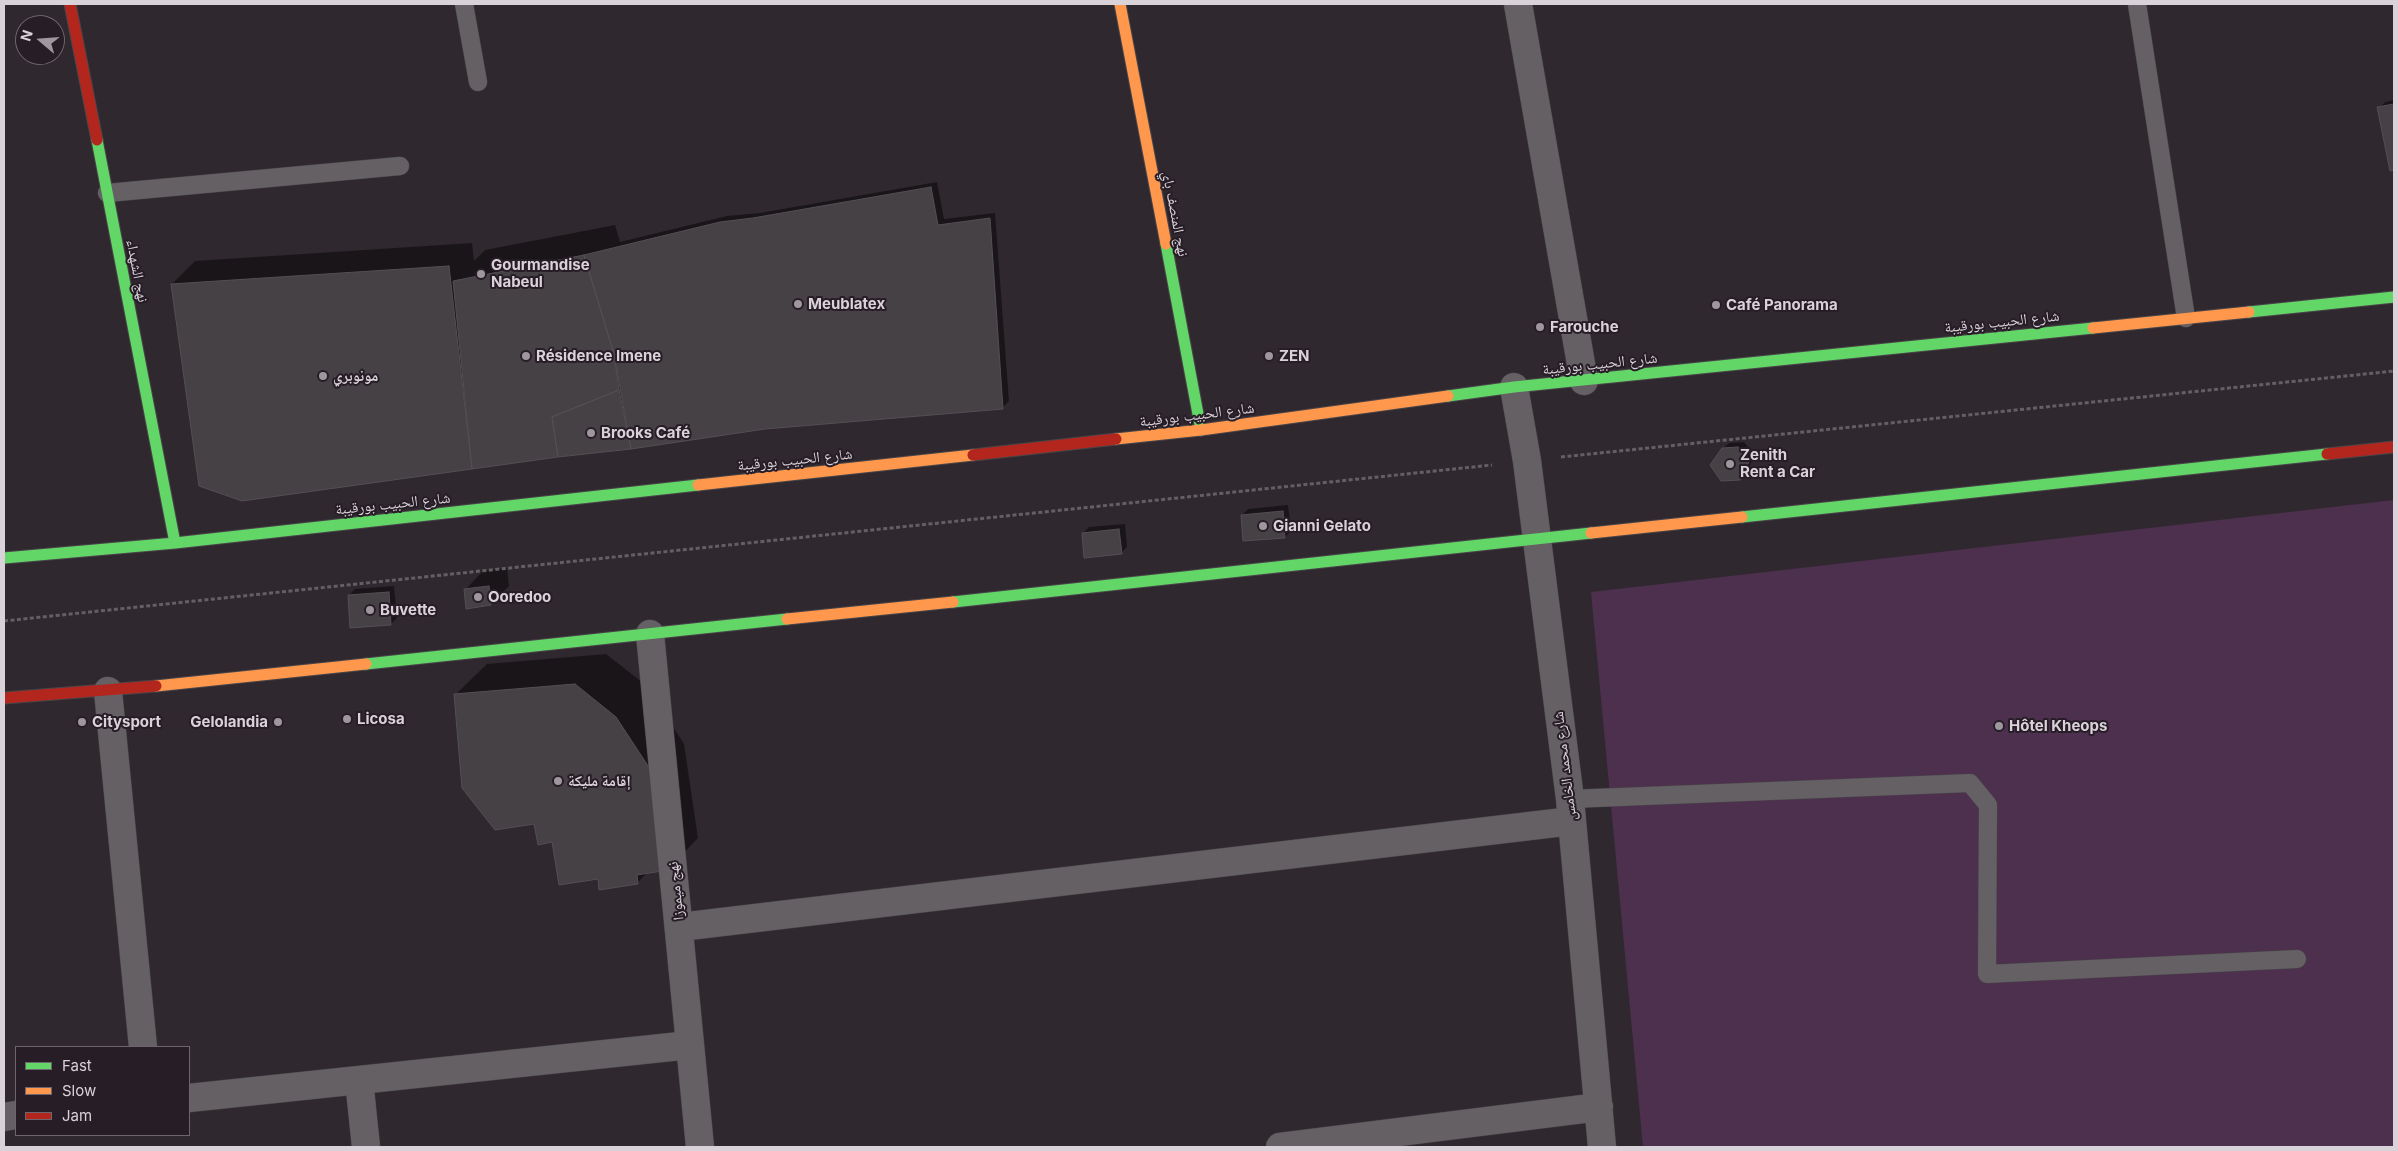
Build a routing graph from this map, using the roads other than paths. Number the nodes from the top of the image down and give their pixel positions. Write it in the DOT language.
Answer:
graph roads {
  1 [pos="70,4"];
  2 [pos="464,4"];
  3 [pos="1120,4"];
  4 [pos="1518,4"];
  5 [pos="2137,4"];
  6 [pos="478,82"];
  7 [pos="400,166"];
  8 [pos="107,193"];
  9 [pos="2394,297"];
  10 [pos="2186,318"];
  11 [pos="1584,380"];
  12 [pos="1514,387"];
  13 [pos="1201,430"];
  14 [pos="2394,446"];
  15 [pos="1536,539"];
  16 [pos="175,543"];
  17 [pos="4,558"];
  18 [pos="650,634"];
  19 [pos="108,691"];
  20 [pos="4,698"];
  21 [pos="1571,810"];
  22 [pos="680,927"];
  23 [pos="2298,959"];
  24 [pos="690,1045"];
  25 [pos="143,1046"];
  26 [pos="359,1080"];
  27 [pos="190,1098"];
  28 [pos="1598,1107"];
  29 [pos="366,1147"];
  30 [pos="700,1147"];
  31 [pos="1280,1147"];
  32 [pos="1602,1147"];
  1 -- 8 [label="street, نهج الشهداء"];
  2 -- 6 [label="lane"];
  3 -- 13 [label="street, نهج المنصف باي"];
  4 -- 11 [label="street"];
  5 -- 10 [label="lane"];
  7 -- 8 [label="lane"];
  8 -- 16 [label="street, نهج الشهداء"];
  9 -- 10 [label="street, شارع الحبيب بورقيبة"];
  10 -- 11 [label="street, شارع الحبيب بورقيبة"];
  11 -- 12 [label="street, شارع الحبيب بورقيبة"];
  12 -- 13 [label="street, شارع الحبيب بورقيبة"];
  12 -- 15 [label="street, شارع محمد الخامس"];
  13 -- 16 [label="street, شارع الحبيب بورقيبة"];
  14 -- 15 [label="street"];
  15 -- 18 [label="street"];
  15 -- 21 [label="street, شارع محمد الخامس"];
  16 -- 17 [label="street, شارع الحبيب بورقيبة"];
  18 -- 19 [label="street"];
  18 -- 22 [label="street, نهج ميموزا"];
  19 -- 20 [label="street"];
  19 -- 25 [label="street"];
  21 -- 22 [label="street"];
  21 -- 23 [label="lane"];
  21 -- 28 [label="street, شارع محمد الخامس"];
  22 -- 24 [label="street, نهج ميموزا"];
  24 -- 26 [label="street"];
  24 -- 30 [label="street, نهج ميموزا"];
  26 -- 27 [label="street"];
  26 -- 29 [label="street"];
  28 -- 31 [label="street"];
  28 -- 32 [label="street, شارع محمد الخامس"];
}
